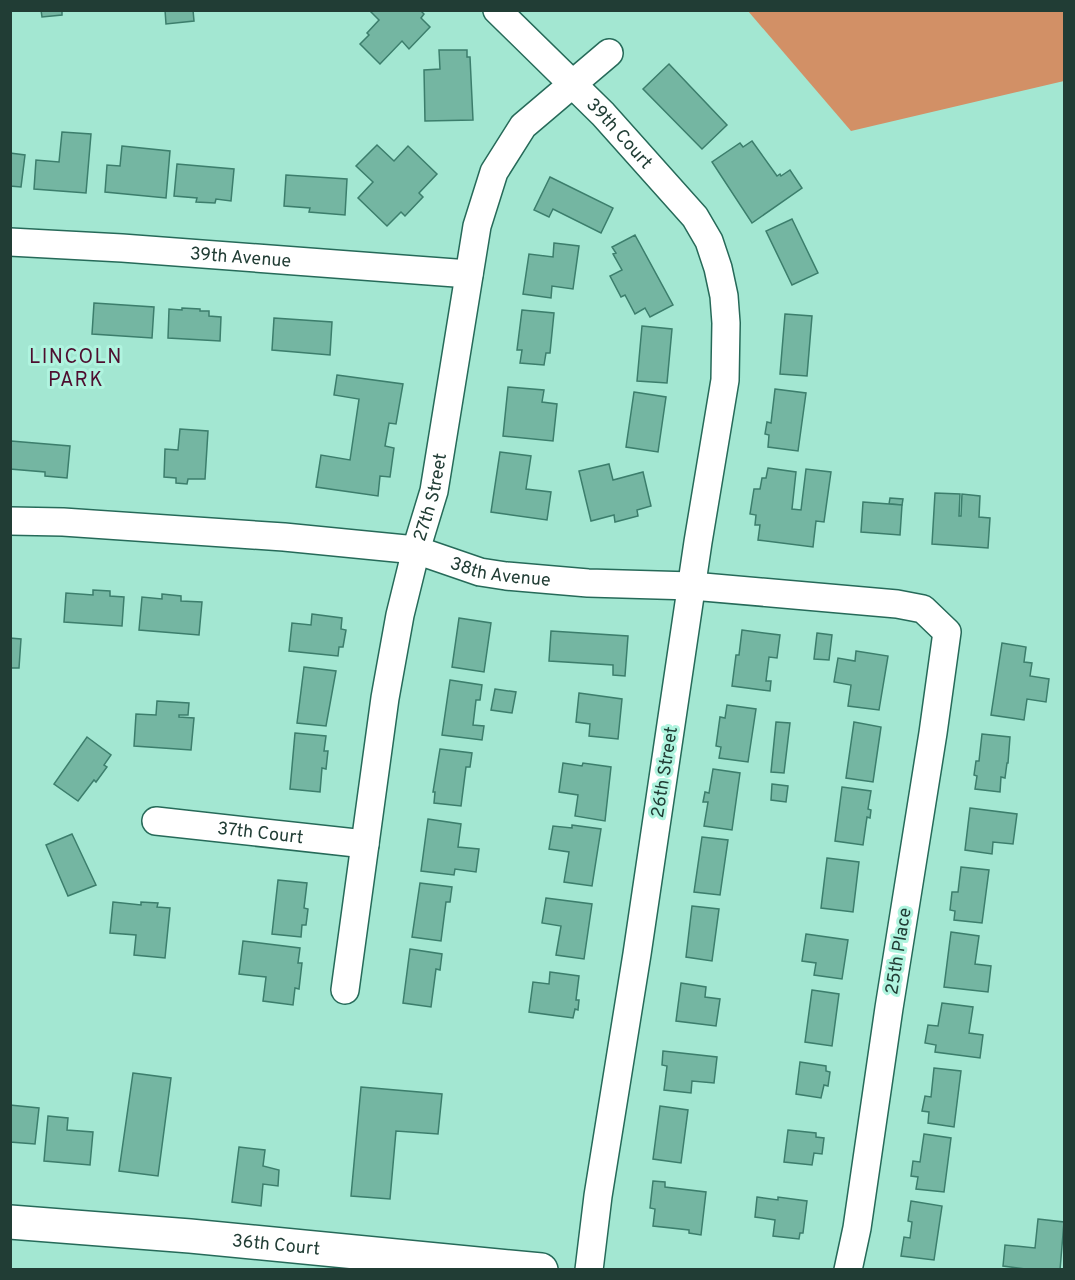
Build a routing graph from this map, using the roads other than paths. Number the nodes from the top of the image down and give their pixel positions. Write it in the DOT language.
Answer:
graph roads {
  1 [pos="496,10"];
  2 [pos="609,53"];
  3 [pos="573,85"];
  4 [pos="10,242"];
  5 [pos="469,274"];
  6 [pos="719,274"];
  7 [pos="10,521"];
  8 [pos="416,550"];
  9 [pos="692,586"];
  10 [pos="946,632"];
  11 [pos="156,821"];
  12 [pos="365,844"];
  13 [pos="345,990"];
  14 [pos="10,1222"];
  15 [pos="504,1267"];
  16 [pos="541,1269"];
  17 [pos="589,1269"];
  18 [pos="848,1269"];
  1 -- 3 [label="street, 39th Court"];
  2 -- 3 [label="street, 27th Street"];
  3 -- 5 [label="street, 27th Street"];
  3 -- 6 [label="street, 39th Court"];
  4 -- 5 [label="street, 39th Avenue"];
  5 -- 8 [label="street, 27th Street"];
  6 -- 9 [label="street, 26th Street"];
  7 -- 8 [label="street, 38th Avenue"];
  8 -- 9 [label="street, 38th Avenue"];
  8 -- 12 [label="street, 27th Street"];
  9 -- 10 [label="street, 38th Avenue"];
  9 -- 17 [label="street, 26th Street"];
  10 -- 18 [label="street, 25th Place"];
  11 -- 12 [label="street, 37th Court"];
  12 -- 13 [label="street, 27th Street"];
  14 -- 15 [label="street, 36th Court"];
  15 -- 16 [label="street, 36th Court"];
}
